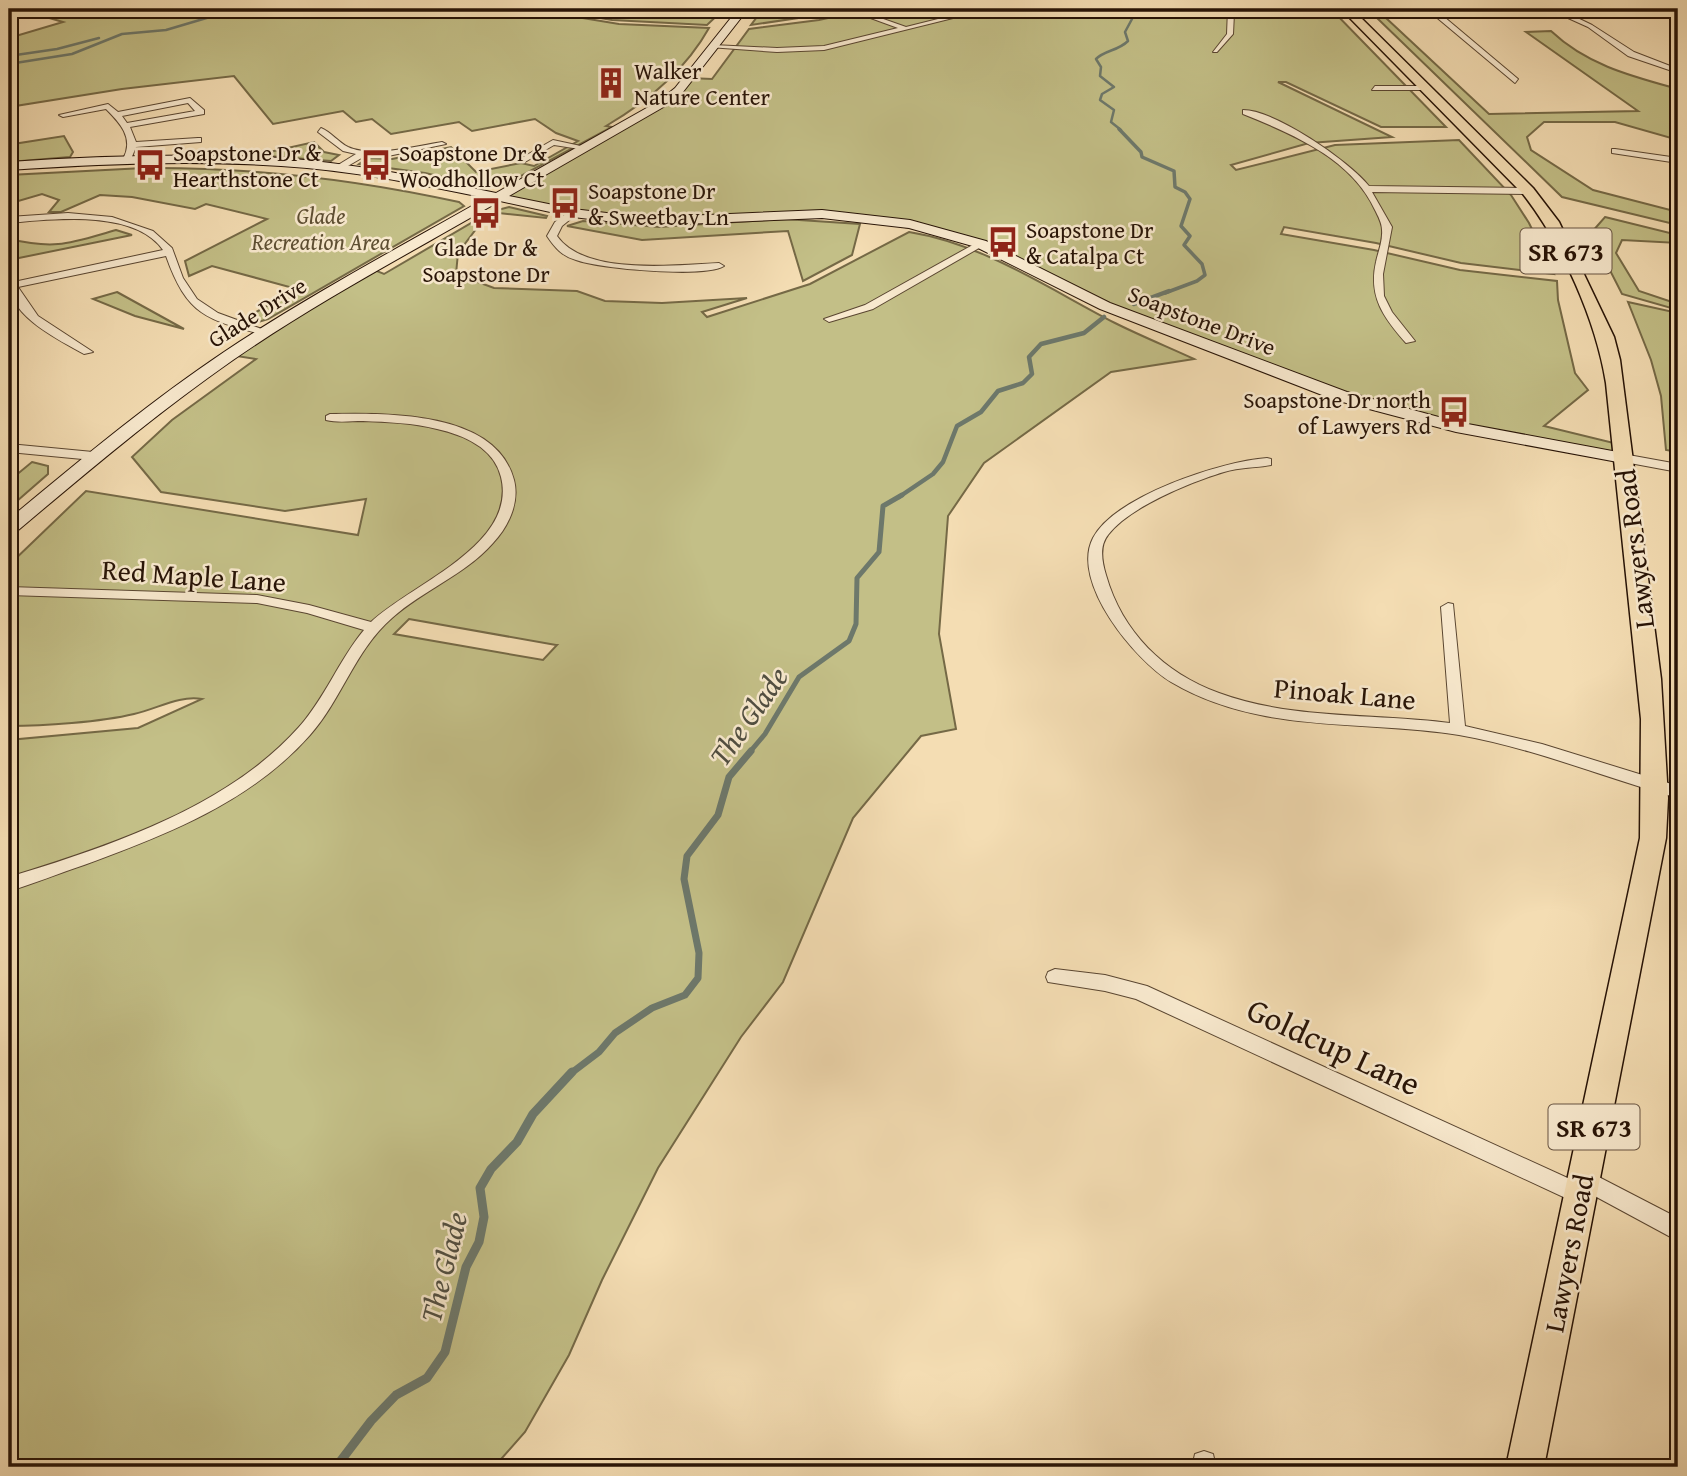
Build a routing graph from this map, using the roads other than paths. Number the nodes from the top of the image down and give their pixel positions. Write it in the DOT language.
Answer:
graph roads {
  1 [pos="15,9"];
  2 [pos="743,9"];
  3 [pos="849,9"];
  4 [pos="1576,9"];
  5 [pos="1232,10"];
  6 [pos="9,11"];
  7 [pos="1349,12"];
  8 [pos="1434,12"];
  9 [pos="1560,12"];
  10 [pos="950,18"];
  11 [pos="907,29"];
  12 [pos="713,47"];
  13 [pos="1215,51"];
  14 [pos="1678,71"];
  15 [pos="1515,81"];
  16 [pos="1375,88"];
  17 [pos="1425,88"];
  18 [pos="1246,112"];
  19 [pos="63,115"];
  20 [pos="115,115"];
  21 [pos="124,126"];
  22 [pos="321,130"];
  23 [pos="198,140"];
  24 [pos="442,144"];
  25 [pos="133,145"];
  26 [pos="586,148"];
  27 [pos="1615,152"];
  28 [pos="363,153"];
  29 [pos="127,159"];
  30 [pos="522,160"];
  31 [pos="1678,161"];
  32 [pos="9,166"];
  33 [pos="341,167"];
  34 [pos="1365,189"];
  35 [pos="1528,191"];
  36 [pos="501,196"];
  37 [pos="573,213"];
  38 [pos="9,220"];
  39 [pos="981,244"];
  40 [pos="169,252"];
  41 [pos="719,266"];
  42 [pos="10,286"];
  43 [pos="829,319"];
  44 [pos="265,332"];
  45 [pos="1410,341"];
  46 [pos="88,352"];
  47 [pos="330,418"];
  48 [pos="9,448"];
  49 [pos="93,456"];
  50 [pos="1623,458"];
  51 [pos="1266,462"];
  52 [pos="1678,468"];
  53 [pos="9,528"];
  54 [pos="9,591"];
  55 [pos="1448,607"];
  56 [pos="374,628"];
  57 [pos="1458,730"];
  58 [pos="1668,789"];
  59 [pos="9,884"];
  60 [pos="1055,978"];
  61 [pos="1581,1187"];
  62 [pos="1678,1230"];
  63 [pos="1525,1467"];
  1 -- 6 [label="street"];
  2 -- 12 [label="street, Glade Drive"];
  3 -- 11 [label="street"];
  4 -- 9 [label="street"];
  5 -- 7 [label="street"];
  5 -- 13 [label="street"];
  7 -- 8 [label="street"];
  7 -- 17 [label="main road, Lawyers Road / SR 673"];
  8 -- 9 [label="street"];
  8 -- 15 [label="street"];
  9 -- 14 [label="street"];
  10 -- 11 [label="street"];
  11 -- 12 [label="street"];
  12 -- 26 [label="street, Glade Drive"];
  16 -- 17 [label="street"];
  17 -- 35 [label="main road, Lawyers Road / SR 673"];
  18 -- 34 [label="street"];
  19 -- 20 [label="street"];
  20 -- 21 [label="street"];
  20 -- 21 [label="street"];
  21 -- 25 [label="street"];
  22 -- 28 [label="street"];
  23 -- 25 [label="street"];
  24 -- 28 [label="street"];
  25 -- 29 [label="street"];
  26 -- 30 [label="street"];
  26 -- 36 [label="street, Glade Drive"];
  27 -- 31 [label="street"];
  28 -- 33 [label="street"];
  29 -- 32 [label="street, Soapstone Drive"];
  29 -- 33 [label="street, Soapstone Drive"];
  33 -- 36 [label="street, Soapstone Drive"];
  34 -- 35 [label="street"];
  34 -- 45 [label="street"];
  35 -- 50 [label="main road, Lawyers Road / SR 673"];
  36 -- 37 [label="street, Soapstone Drive"];
  36 -- 44 [label="street, Glade Drive"];
  37 -- 39 [label="street, Soapstone Drive"];
  37 -- 41 [label="street"];
  38 -- 40 [label="street"];
  39 -- 43 [label="street"];
  39 -- 50 [label="street, Soapstone Drive"];
  40 -- 42 [label="street"];
  40 -- 44 [label="street"];
  42 -- 46 [label="street"];
  44 -- 49 [label="street, Glade Drive"];
  47 -- 56 [label="street"];
  48 -- 49 [label="street"];
  49 -- 53 [label="street, Glade Drive"];
  50 -- 52 [label="street, Soapstone Drive"];
  50 -- 58 [label="main road, Lawyers Road / SR 673"];
  51 -- 57 [label="street, Pinoak Lane"];
  54 -- 56 [label="street, Red Maple Lane"];
  55 -- 57 [label="street"];
  56 -- 59 [label="street"];
  57 -- 58 [label="street, Pinoak Lane"];
  58 -- 61 [label="main road, Lawyers Road / SR 673"];
  60 -- 61 [label="street, Goldcup Lane"];
  61 -- 62 [label="street, Goldcup Lane"];
  61 -- 63 [label="main road, Lawyers Road / SR 673"];
}
